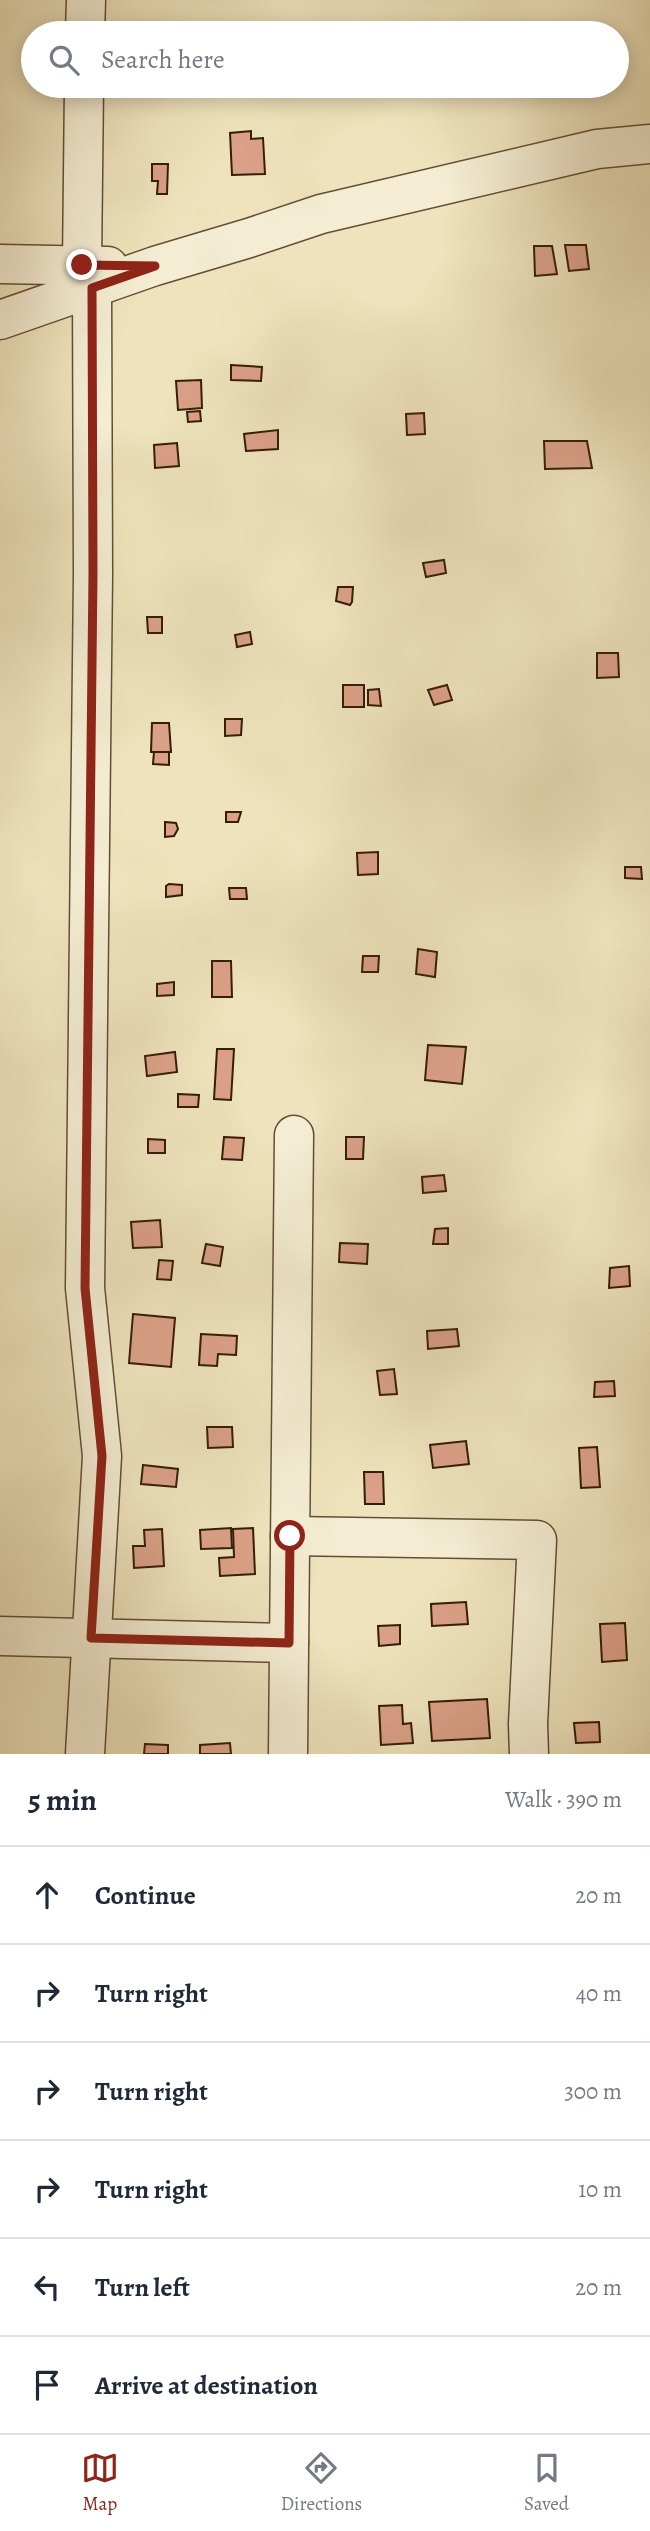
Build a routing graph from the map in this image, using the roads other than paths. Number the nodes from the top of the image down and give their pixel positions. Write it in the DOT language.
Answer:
graph roads {
  1 [pos="86,0"];
  2 [pos="85,21"];
  3 [pos="85,98"];
  4 [pos="650,144"];
  5 [pos="0,264"];
  6 [pos="87,277"];
  7 [pos="0,320"];
  8 [pos="294,1135"];
  9 [pos="290,1536"];
  10 [pos="0,1636"];
  11 [pos="91,1638"];
  12 [pos="289,1643"];
  13 [pos="85,1754"];
  14 [pos="288,1754"];
  15 [pos="529,1754"];
  1 -- 2 [label="street"];
  3 -- 6 [label="street"];
  4 -- 6 [label="street"];
  5 -- 6 [label="street"];
  6 -- 7 [label="street"];
  6 -- 11 [label="street"];
  8 -- 9 [label="street"];
  9 -- 12 [label="street"];
  9 -- 15 [label="street"];
  10 -- 11 [label="street"];
  11 -- 12 [label="street"];
  11 -- 13 [label="street"];
  12 -- 14 [label="street"];
}
